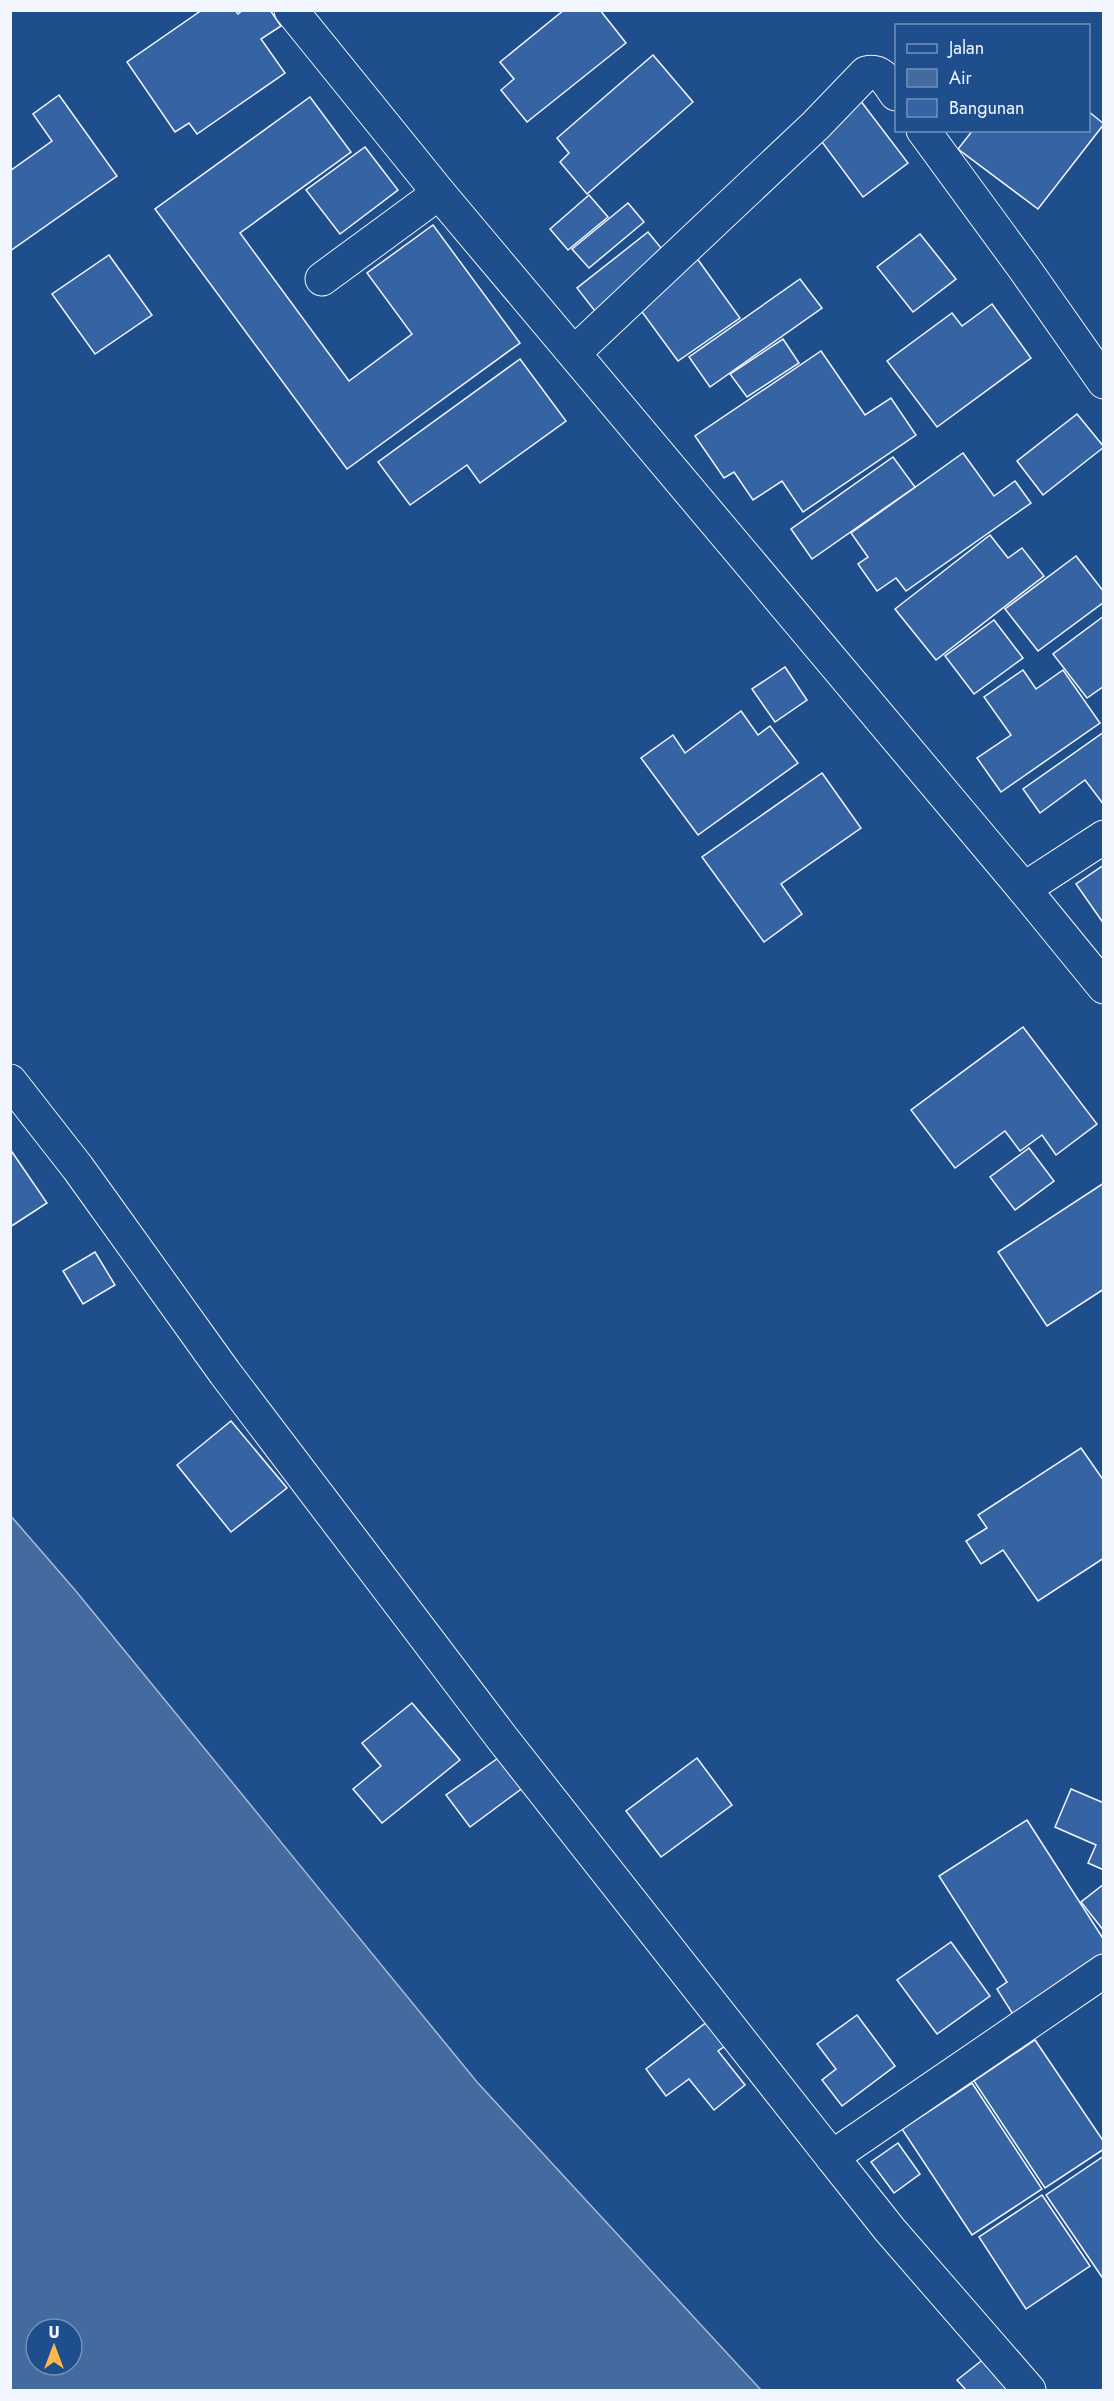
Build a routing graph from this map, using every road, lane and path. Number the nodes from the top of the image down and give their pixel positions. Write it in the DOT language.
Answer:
graph roads {
  1 [pos="291,10"];
  2 [pos="895,91"];
  3 [pos="924,132"];
  4 [pos="439,193"];
  5 [pos="322,279"];
  6 [pos="574,353"];
  7 [pos="1104,382"];
  8 [pos="1104,837"];
  9 [pos="1024,889"];
  10 [pos="1104,987"];
  11 [pos="10,1081"];
  12 [pos="1104,1971"];
  13 [pos="832,2157"];
  14 [pos="1029,2391"];
  1 -- 4 [label="street"];
  2 -- 6 [label="street"];
  3 -- 7 [label="street"];
  4 -- 5 [label="street"];
  4 -- 6 [label="street"];
  6 -- 9 [label="street"];
  8 -- 9 [label="street"];
  9 -- 10 [label="street"];
  11 -- 13 [label="street"];
  12 -- 13 [label="street"];
  13 -- 14 [label="street"];
}
